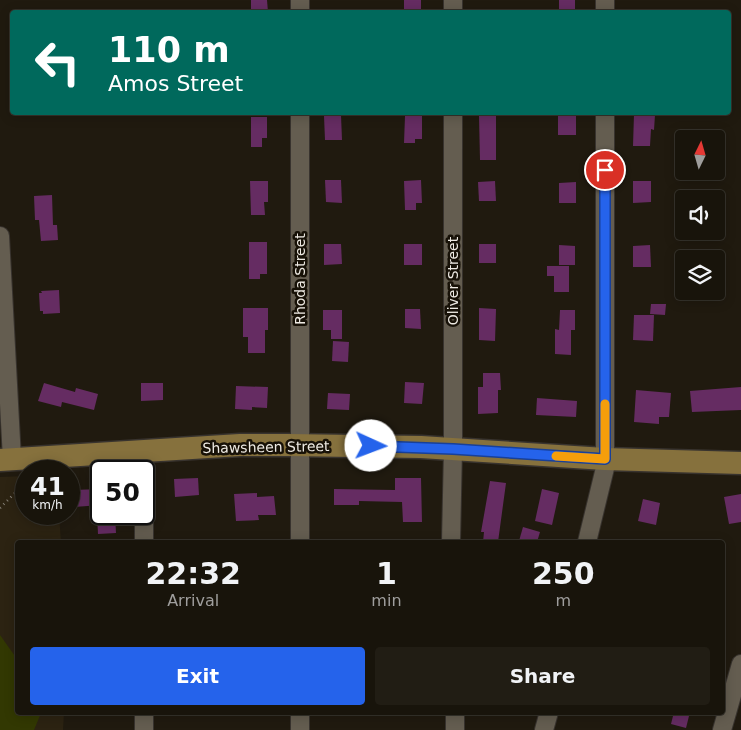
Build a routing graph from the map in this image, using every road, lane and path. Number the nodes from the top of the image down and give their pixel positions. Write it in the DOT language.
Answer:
graph roads {
  1 [pos="300,115"];
  2 [pos="453,115"];
  3 [pos="605,115"];
  4 [pos="0,236"];
  5 [pos="300,445"];
  6 [pos="453,449"];
  7 [pos="6,459"];
  8 [pos="605,459"];
  9 [pos="90,463"];
  10 [pos="155,463"];
  11 [pos="741,463"];
  12 [pos="15,493"];
  13 [pos="0,508"];
  14 [pos="144,525"];
  15 [pos="144,540"];
  16 [pos="300,540"];
  17 [pos="451,540"];
  18 [pos="587,540"];
  19 [pos="741,664"];
  20 [pos="144,715"];
  21 [pos="300,715"];
  22 [pos="455,715"];
  23 [pos="548,715"];
  24 [pos="144,730"];
  25 [pos="300,730"];
  26 [pos="455,730"];
  27 [pos="544,730"];
  28 [pos="722,730"];
  1 -- 5 [label="street, Rhoda Street"];
  2 -- 6 [label="street, Oliver Street"];
  3 -- 8 [label="street"];
  4 -- 7 [label="street"];
  5 -- 6 [label="main road, Shawsheen Street"];
  5 -- 10 [label="main road, Shawsheen Street"];
  5 -- 16 [label="street, Rhoda Street"];
  6 -- 8 [label="main road, Shawsheen Street"];
  6 -- 17 [label="street, Oliver Street"];
  7 -- 9 [label="main road, Shawsheen Street"];
  8 -- 11 [label="main road, Shawsheen Street"];
  8 -- 18 [label="street"];
  12 -- 13 [label="path"];
  14 -- 15 [label="street"];
  19 -- 28 [label="street"];
  20 -- 24 [label="street"];
  21 -- 25 [label="street"];
  22 -- 26 [label="street"];
  23 -- 27 [label="street"];
}
